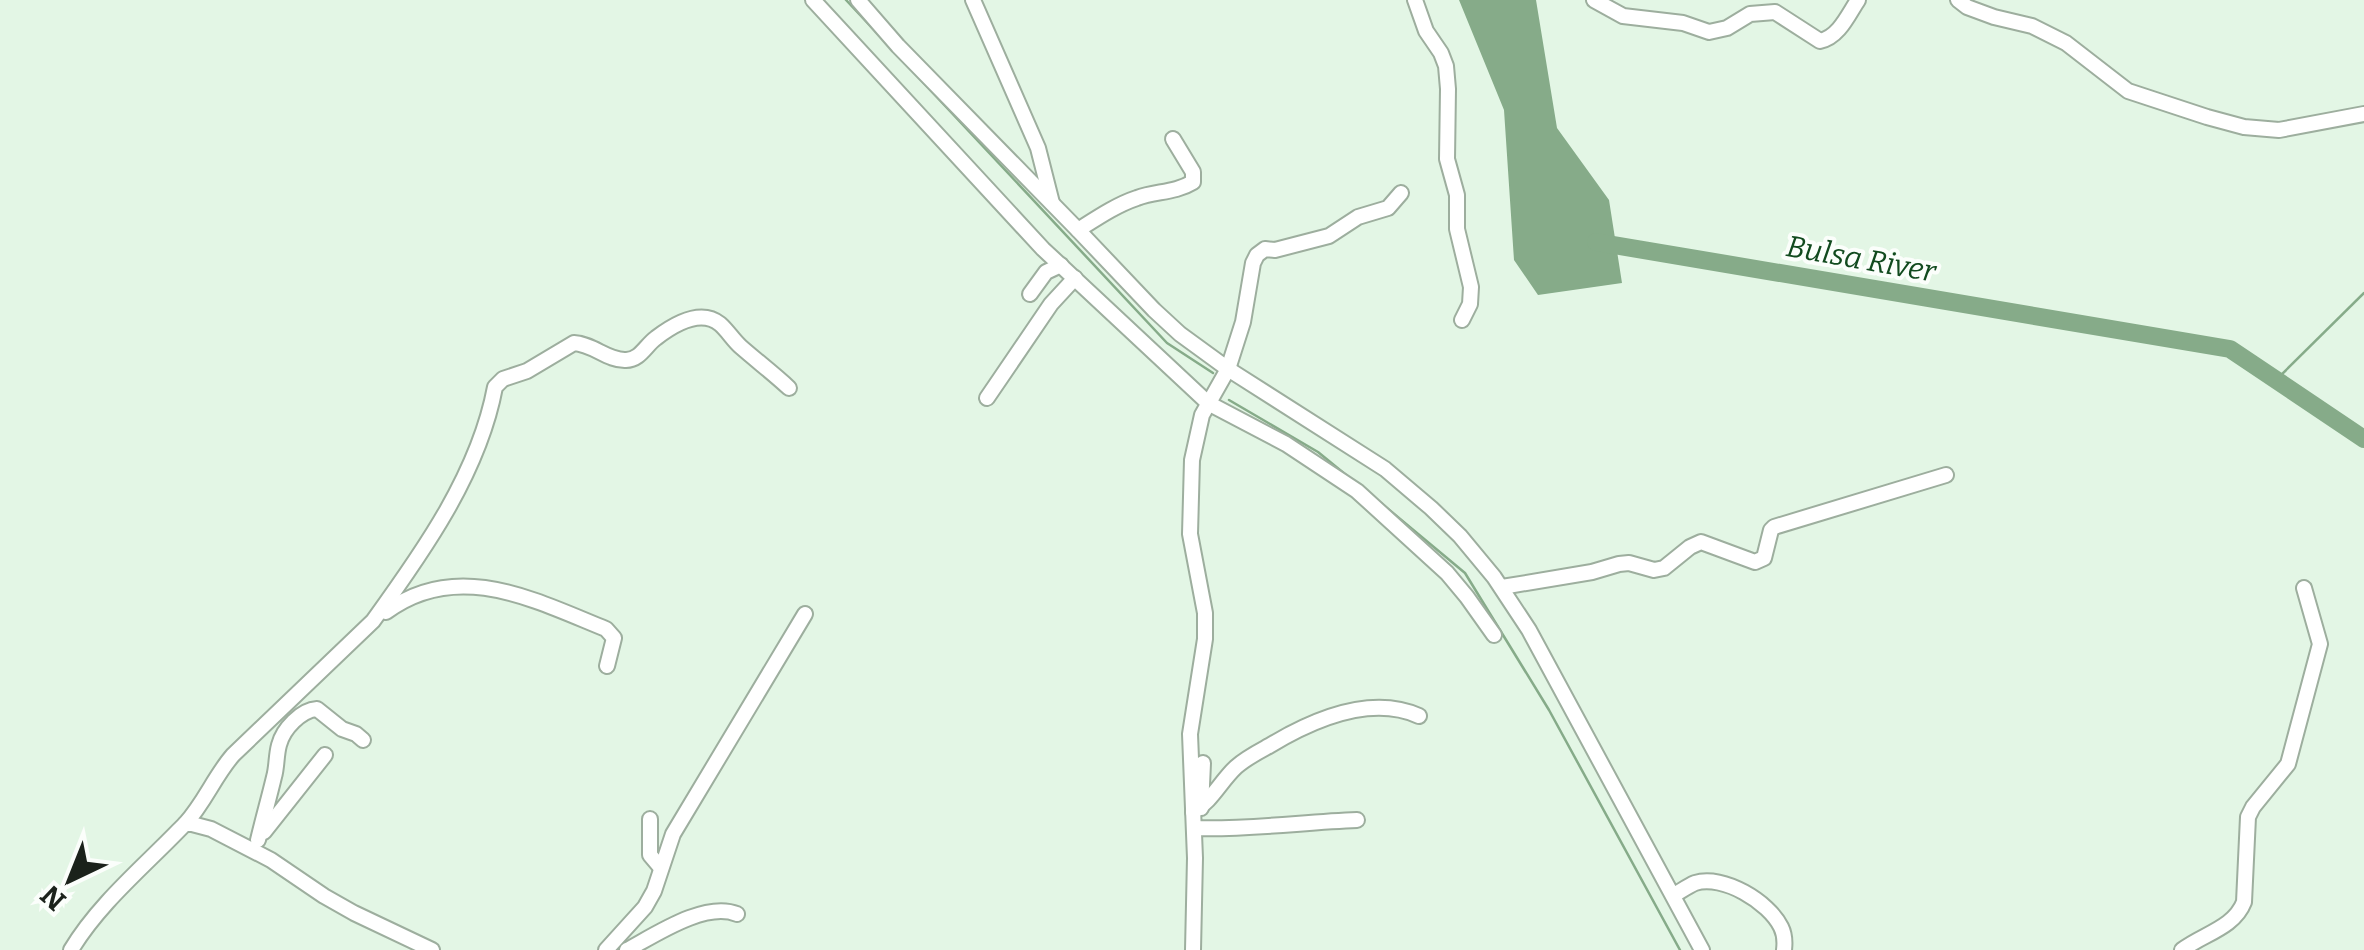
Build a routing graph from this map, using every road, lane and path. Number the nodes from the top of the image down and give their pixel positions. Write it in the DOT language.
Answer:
graph roads {
  1 [pos="813,0"];
  2 [pos="858,0"];
  3 [pos="973,0"];
  4 [pos="1416,0"];
  5 [pos="1594,0"];
  6 [pos="1858,0"];
  7 [pos="1958,0"];
  8 [pos="2364,114"];
  9 [pos="1173,139"];
  10 [pos="1401,192"];
  11 [pos="1052,204"];
  12 [pos="1078,230"];
  13 [pos="1061,265"];
  14 [pos="1074,278"];
  15 [pos="1030,294"];
  16 [pos="1462,320"];
  17 [pos="1228,369"];
  18 [pos="790,388"];
  19 [pos="988,398"];
  20 [pos="1208,403"];
  21 [pos="1946,476"];
  22 [pos="1502,587"];
  23 [pos="2304,588"];
  24 [pos="805,614"];
  25 [pos="373,622"];
  26 [pos="1494,635"];
  27 [pos="607,666"];
  28 [pos="1419,716"];
  29 [pos="363,740"];
  30 [pos="325,756"];
  31 [pos="1204,762"];
  32 [pos="1196,816"];
  33 [pos="650,819"];
  34 [pos="1358,820"];
  35 [pos="185,824"];
  36 [pos="256,845"];
  37 [pos="661,868"];
  38 [pos="1674,895"];
  39 [pos="737,914"];
  40 [pos="70,950"];
  41 [pos="432,950"];
  42 [pos="606,950"];
  43 [pos="627,950"];
  44 [pos="1193,950"];
  45 [pos="1702,950"];
  46 [pos="1784,950"];
  47 [pos="2182,950"];
  1 -- 13 [label="street"];
  2 -- 11 [label="street"];
  3 -- 11 [label="street"];
  4 -- 16 [label="street"];
  5 -- 6 [label="street"];
  7 -- 8 [label="street"];
  9 -- 12 [label="street"];
  10 -- 17 [label="street"];
  11 -- 12 [label="street"];
  12 -- 17 [label="street"];
  13 -- 14 [label="street"];
  13 -- 15 [label="street"];
  14 -- 19 [label="street"];
  14 -- 20 [label="street"];
  17 -- 20 [label="street"];
  17 -- 22 [label="street"];
  18 -- 25 [label="street"];
  20 -- 26 [label="street"];
  20 -- 32 [label="street"];
  21 -- 22 [label="street"];
  22 -- 38 [label="street"];
  23 -- 47 [label="street"];
  24 -- 37 [label="street"];
  25 -- 27 [label="street"];
  25 -- 35 [label="street"];
  28 -- 32 [label="street"];
  29 -- 36 [label="street"];
  30 -- 36 [label="street"];
  31 -- 32 [label="street"];
  32 -- 34 [label="street"];
  32 -- 44 [label="street"];
  33 -- 37 [label="street"];
  35 -- 36 [label="street"];
  35 -- 40 [label="street"];
  36 -- 41 [label="street"];
  37 -- 42 [label="street"];
  38 -- 45 [label="street"];
  38 -- 46 [label="street"];
  39 -- 43 [label="street"];
}
